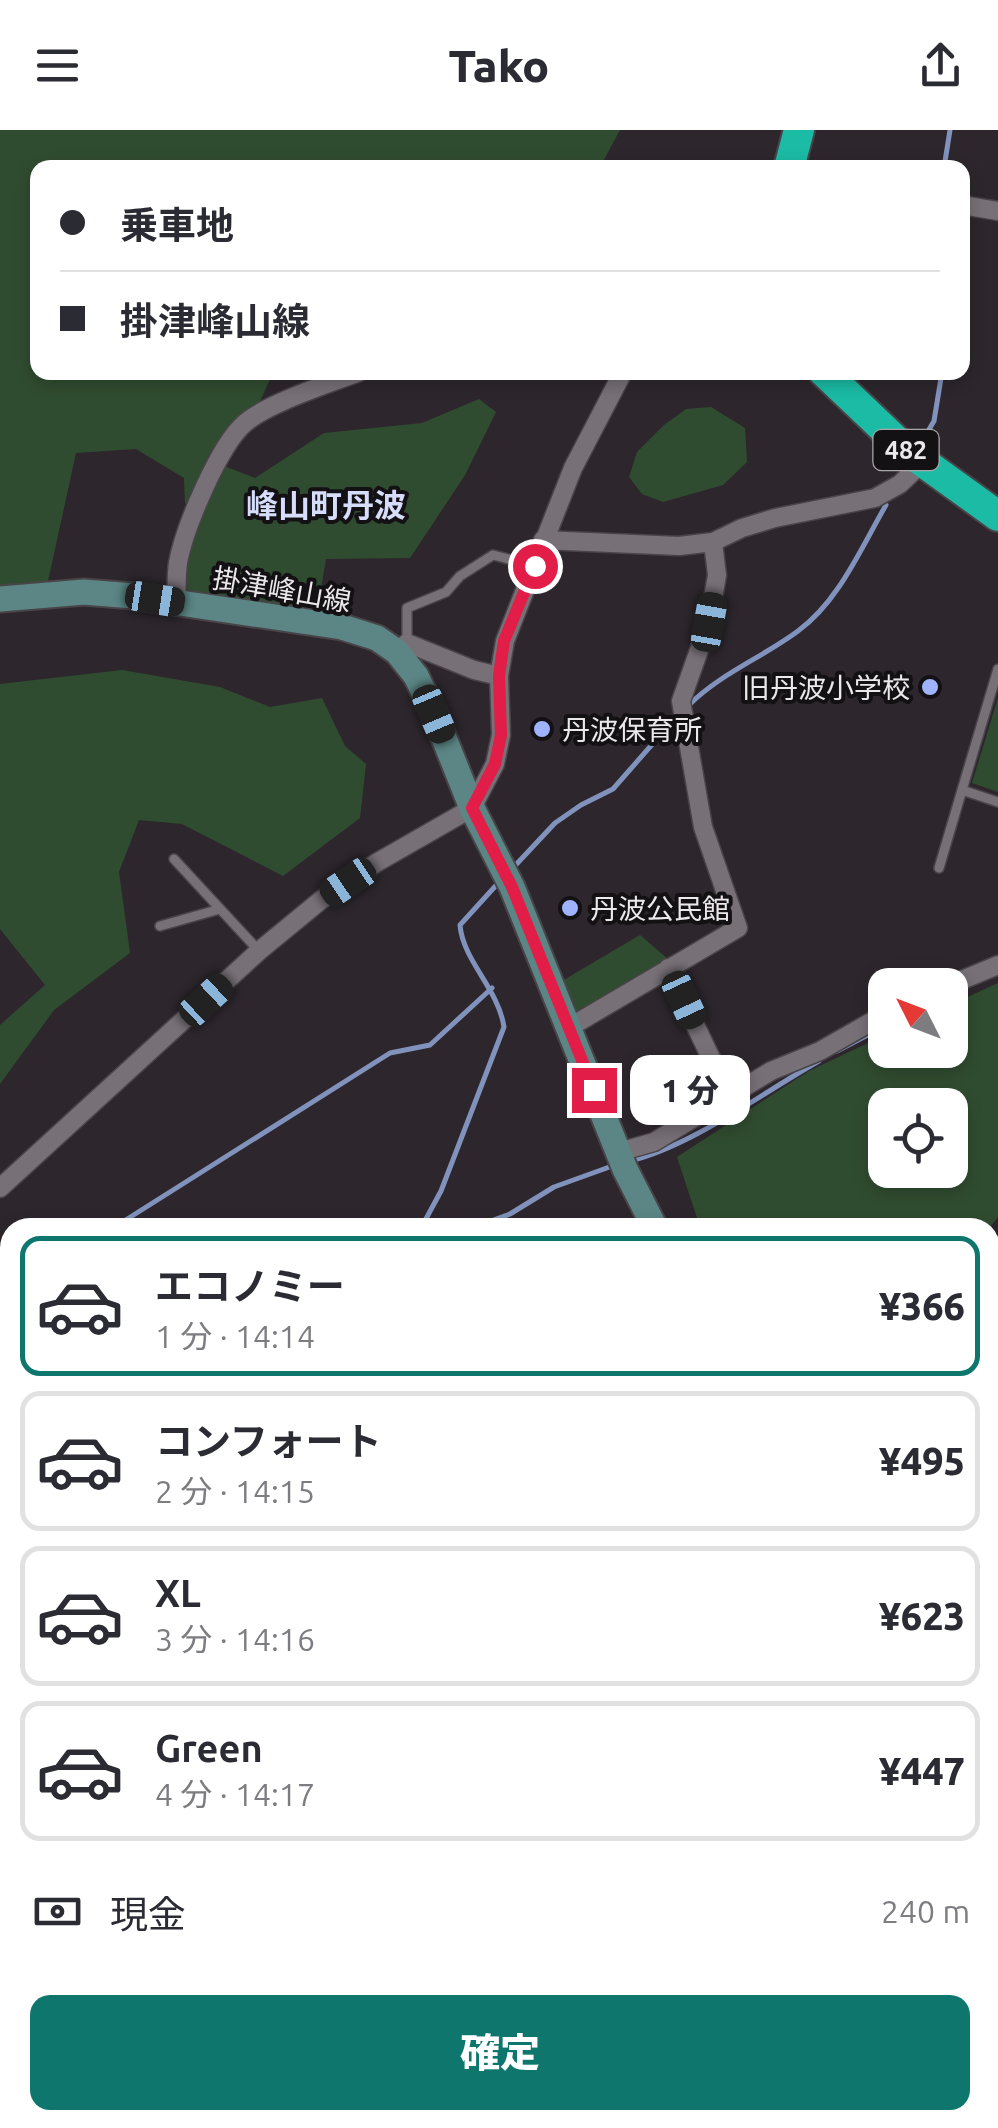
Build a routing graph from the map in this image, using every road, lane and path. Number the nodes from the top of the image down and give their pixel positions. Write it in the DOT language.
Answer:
graph roads {
  1 [pos="799,130"];
  2 [pos="792,160"];
  3 [pos="970,206"];
  4 [pos="998,211"];
  5 [pos="340,380"];
  6 [pos="620,380"];
  7 [pos="833,380"];
  8 [pos="922,464"];
  9 [pos="998,516"];
  10 [pos="543,540"];
  11 [pos="712,542"];
  12 [pos="535,566"];
  13 [pos="0,600"];
  14 [pos="176,602"];
  15 [pos="402,647"];
  16 [pos="998,669"];
  17 [pos="499,676"];
  18 [pos="962,790"];
  19 [pos="998,802"];
  20 [pos="472,808"];
  21 [pos="174,858"];
  22 [pos="939,868"];
  23 [pos="220,909"];
  24 [pos="160,926"];
  25 [pos="259,951"];
  26 [pos="998,965"];
  27 [pos="668,968"];
  28 [pos="968,978"];
  29 [pos="868,1024"];
  30 [pos="570,1027"];
  31 [pos="730,1098"];
  32 [pos="621,1159"];
  33 [pos="0,1188"];
  34 [pos="650,1218"];
  1 -- 2 [label="highway"];
  3 -- 4 [label="street"];
  5 -- 14 [label="street"];
  6 -- 10 [label="street"];
  7 -- 8 [label="highway, 482"];
  8 -- 9 [label="highway, 482"];
  8 -- 11 [label="street"];
  10 -- 11 [label="street"];
  10 -- 12 [label="street"];
  11 -- 27 [label="street"];
  12 -- 15 [label="lane"];
  12 -- 17 [label="street"];
  13 -- 14 [label="main road, 掛津峰山線"];
  14 -- 15 [label="main road, 掛津峰山線"];
  15 -- 17 [label="street"];
  15 -- 20 [label="main road"];
  16 -- 18 [label="lane"];
  17 -- 20 [label="street"];
  18 -- 19 [label="lane"];
  18 -- 22 [label="lane"];
  20 -- 25 [label="street"];
  20 -- 30 [label="main road"];
  21 -- 23 [label="lane"];
  23 -- 24 [label="lane"];
  23 -- 25 [label="lane"];
  25 -- 33 [label="street"];
  26 -- 28 [label="street"];
  27 -- 30 [label="street"];
  27 -- 31 [label="street"];
  29 -- 31 [label="street"];
  30 -- 32 [label="main road"];
  31 -- 32 [label="street"];
  32 -- 34 [label="main road"];
}
